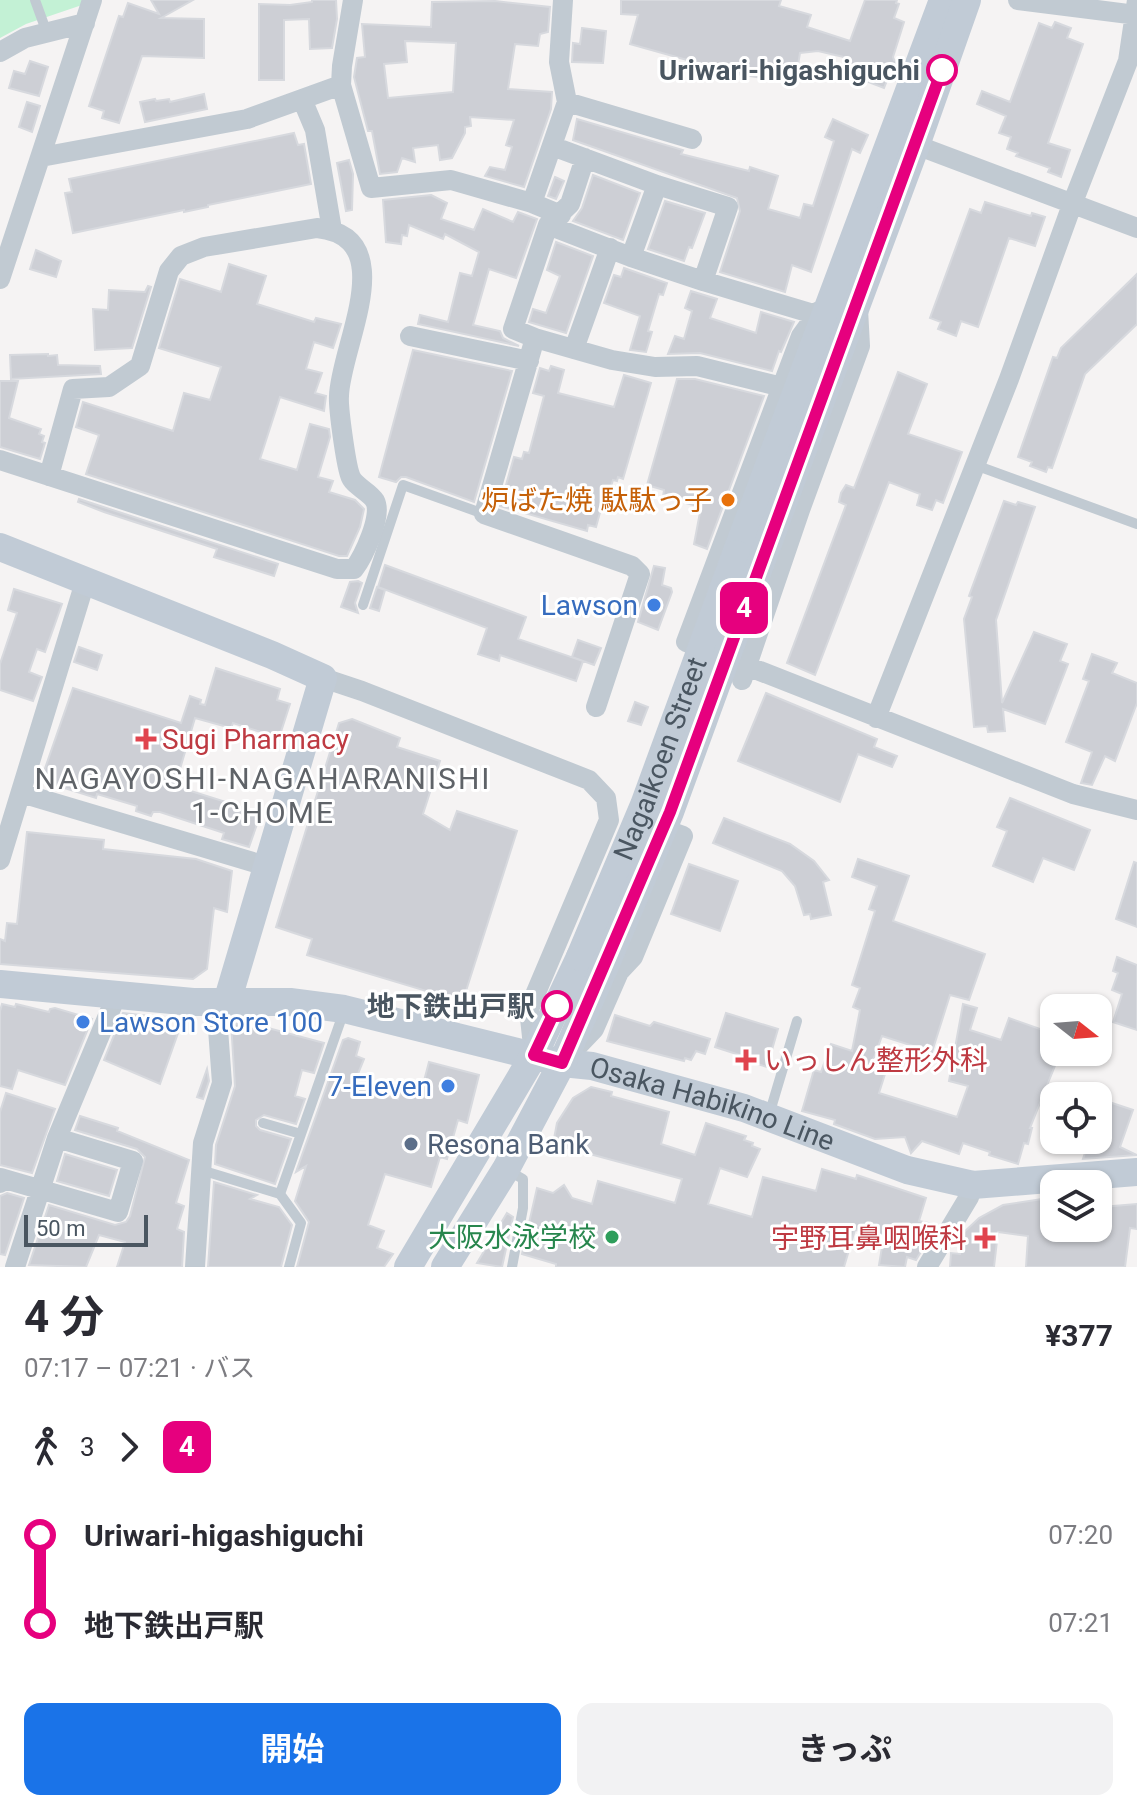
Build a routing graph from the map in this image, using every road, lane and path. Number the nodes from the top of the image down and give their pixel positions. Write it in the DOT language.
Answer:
graph roads {
  1 [pos="35,0"];
  2 [pos="92,0"];
  3 [pos="353,0"];
  4 [pos="563,0"];
  5 [pos="943,0"];
  6 [pos="967,0"];
  7 [pos="1018,0"];
  8 [pos="1136,9"];
  9 [pos="85,23"];
  10 [pos="47,33"];
  11 [pos="0,52"];
  12 [pos="341,85"];
  13 [pos="302,99"];
  14 [pos="567,102"];
  15 [pos="692,139"];
  16 [pos="916,145"];
  17 [pos="552,146"];
  18 [pos="41,157"];
  19 [pos="585,158"];
  20 [pos="657,185"];
  21 [pos="1073,202"];
  22 [pos="532,203"];
  23 [pos="555,220"];
  24 [pos="1137,228"];
  25 [pos="332,230"];
  26 [pos="610,248"];
  27 [pos="631,257"];
  28 [pos="0,279"];
  29 [pos="703,281"];
  30 [pos="846,296"];
  31 [pos="817,315"];
  32 [pos="410,336"];
  33 [pos="535,338"];
  34 [pos="574,349"];
  35 [pos="529,361"];
  36 [pos="782,387"];
  37 [pos="0,460"];
  38 [pos="975,465"];
  39 [pos="49,476"];
  40 [pos="484,514"];
  41 [pos="1137,524"];
  42 [pos="0,547"];
  43 [pos="85,582"];
  44 [pos="363,605"];
  45 [pos="745,673"];
  46 [pos="323,678"];
  47 [pos="596,707"];
  48 [pos="876,718"];
  49 [pos="21,793"];
  50 [pos="1137,810"];
  51 [pos="609,820"];
  52 [pos="0,860"];
  53 [pos="266,866"];
  54 [pos="592,962"];
  55 [pos="0,984"];
  56 [pos="117,994"];
  57 [pos="222,1002"];
  58 [pos="344,1009"];
  59 [pos="797,1021"];
  60 [pos="534,1055"];
  61 [pos="562,1063"];
  62 [pos="768,1118"];
  63 [pos="263,1123"];
  64 [pos="301,1134"];
  65 [pos="57,1138"];
  66 [pos="506,1169"];
  67 [pos="201,1170"];
  68 [pos="1137,1172"];
  69 [pos="0,1183"];
  70 [pos="973,1185"];
  71 [pos="41,1189"];
  72 [pos="280,1194"];
  73 [pos="15,1267"];
  74 [pos="195,1267"];
  75 [pos="289,1267"];
  76 [pos="408,1267"];
  77 [pos="445,1267"];
  78 [pos="512,1267"];
  79 [pos="927,1267"];
  1 -- 10 [label="lane"];
  2 -- 9 [label="street"];
  3 -- 12 [label="street"];
  4 -- 14 [label="street"];
  5 -- 30 [label="main road, Nagaikoen Street"];
  6 -- 16 [label="main road, Nagaikoen Street"];
  7 -- 8 [label="street"];
  8 -- 21 [label="street"];
  9 -- 10 [label="street"];
  9 -- 18 [label="street"];
  10 -- 11 [label="street"];
  12 -- 13 [label="street"];
  12 -- 22 [label="street"];
  13 -- 18 [label="street"];
  13 -- 25 [label="street"];
  14 -- 15 [label="street"];
  14 -- 17 [label="street"];
  16 -- 21 [label="street"];
  16 -- 30 [label="main road, Nagaikoen Street"];
  17 -- 19 [label="street"];
  17 -- 22 [label="street"];
  18 -- 28 [label="street"];
  19 -- 20 [label="street"];
  19 -- 23 [label="street"];
  20 -- 27 [label="street"];
  20 -- 29 [label="street"];
  21 -- 24 [label="street"];
  21 -- 38 [label="street"];
  22 -- 23 [label="street"];
  23 -- 26 [label="street"];
  23 -- 33 [label="street"];
  25 -- 39 [label="street"];
  25 -- 39 [label="street"];
  26 -- 27 [label="street"];
  26 -- 34 [label="street"];
  27 -- 29 [label="street"];
  29 -- 31 [label="street"];
  30 -- 31 [label="street"];
  30 -- 45 [label="street"];
  30 -- 54 [label="main road, Nagaikoen Street, bridge"];
  31 -- 36 [label="street"];
  32 -- 35 [label="street"];
  33 -- 34 [label="street"];
  33 -- 35 [label="street"];
  34 -- 36 [label="street"];
  35 -- 40 [label="street"];
  36 -- 45 [label="street"];
  37 -- 39 [label="street"];
  38 -- 41 [label="lane"];
  38 -- 48 [label="street"];
  40 -- 44 [label="lane"];
  40 -- 47 [label="street"];
  42 -- 43 [label="main road"];
  43 -- 46 [label="main road"];
  43 -- 49 [label="street"];
  45 -- 48 [label="street"];
  46 -- 51 [label="street"];
  46 -- 53 [label="main road"];
  48 -- 50 [label="street"];
  49 -- 52 [label="street"];
  49 -- 53 [label="street"];
  51 -- 60 [label="street"];
  51 -- 61 [label="street"];
  53 -- 57 [label="main road"];
  54 -- 60 [label="main road, Nagaikoen Street"];
  54 -- 61 [label="main road, Nagaikoen Street"];
  55 -- 56 [label="main road, Osaka Habikino Line"];
  56 -- 57 [label="main road, Osaka Habikino Line"];
  56 -- 65 [label="street"];
  57 -- 58 [label="main road, Osaka Habikino Line"];
  57 -- 67 [label="street"];
  58 -- 60 [label="main road, Osaka Habikino Line"];
  58 -- 64 [label="lane"];
  59 -- 62 [label="lane"];
  60 -- 61 [label="main road, Osaka Habikino Line"];
  60 -- 76 [label="main road, Nagaikoen Street"];
  61 -- 62 [label="main road, Osaka Habikino Line"];
  61 -- 66 [label="main road, Nagaikoen Street"];
  62 -- 70 [label="main road, Osaka Habikino Line"];
  63 -- 64 [label="lane"];
  64 -- 72 [label="lane"];
  65 -- 71 [label="street"];
  65 -- 71 [label="street"];
  66 -- 77 [label="main road, Nagaikoen Street"];
  66 -- 78 [label="lane"];
  67 -- 72 [label="lane"];
  67 -- 74 [label="street"];
  68 -- 70 [label="main road, Osaka Habikino Line"];
  69 -- 71 [label="street"];
  70 -- 79 [label="street"];
  71 -- 73 [label="street"];
  72 -- 75 [label="lane"];
}
